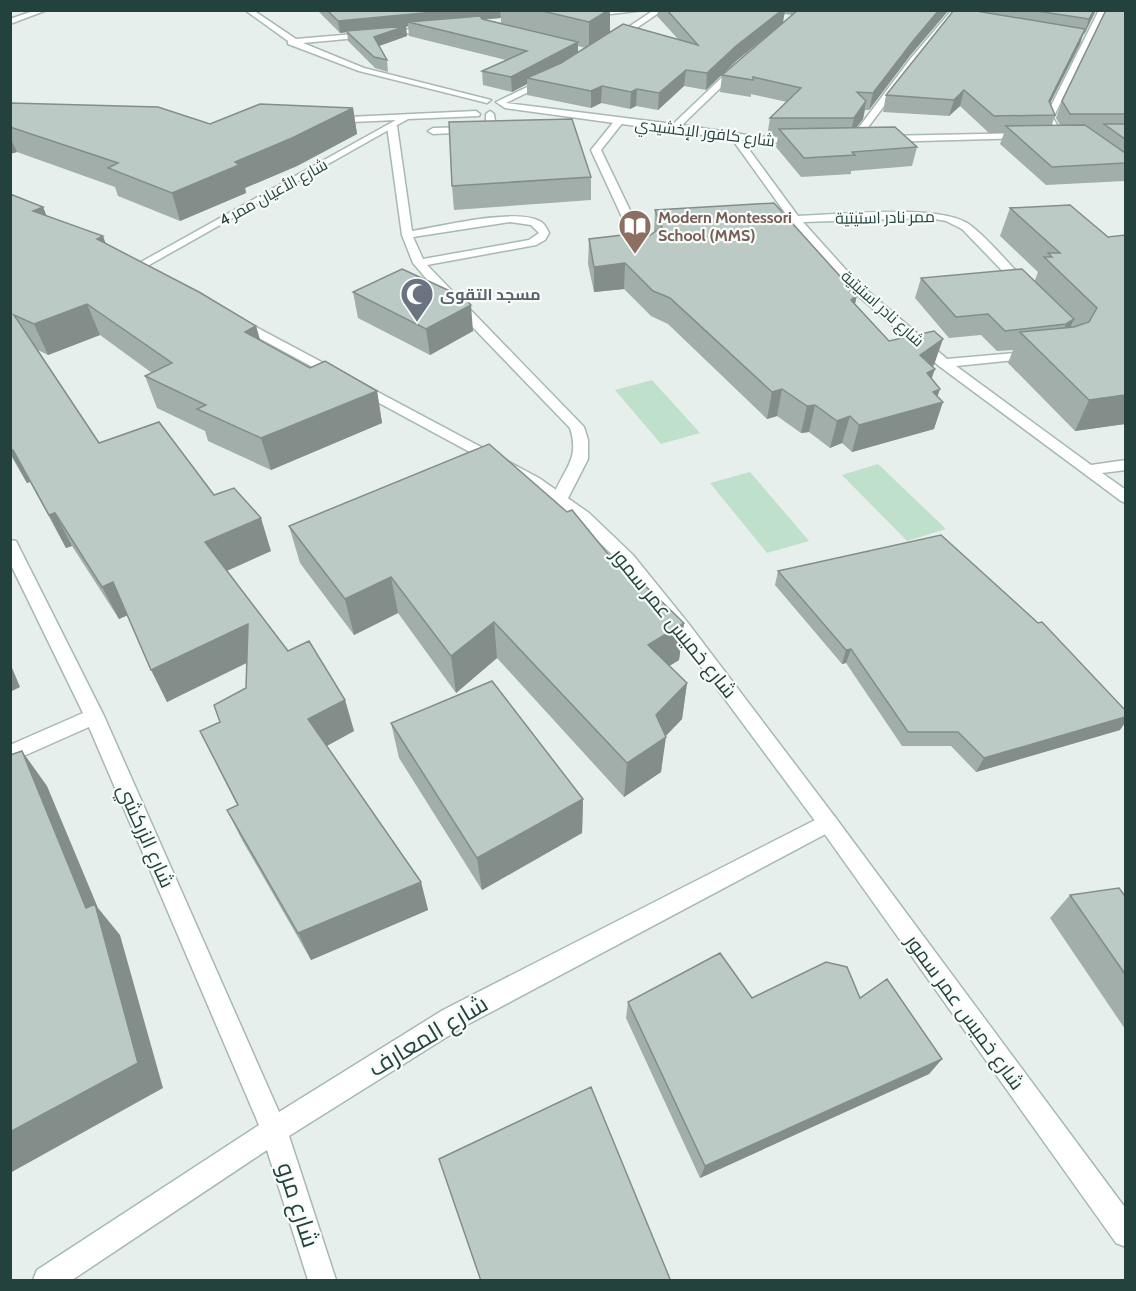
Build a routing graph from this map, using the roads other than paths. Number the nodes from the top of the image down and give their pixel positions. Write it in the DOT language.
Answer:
graph roads {
  1 [pos="20,10"];
  2 [pos="44,10"];
  3 [pos="248,10"];
  4 [pos="641,10"];
  5 [pos="660,10"];
  6 [pos="956,10"];
  7 [pos="1103,10"];
  8 [pos="10,14"];
  9 [pos="573,16"];
  10 [pos="950,18"];
  11 [pos="962,20"];
  12 [pos="10,22"];
  13 [pos="438,28"];
  14 [pos="1076,38"];
  15 [pos="1087,40"];
  16 [pos="291,42"];
  17 [pos="608,43"];
  18 [pos="747,60"];
  19 [pos="557,75"];
  20 [pos="424,85"];
  21 [pos="488,100"];
  22 [pos="502,106"];
  23 [pos="466,108"];
  24 [pos="476,114"];
  25 [pos="490,114"];
  26 [pos="407,117"];
  27 [pos="321,120"];
  28 [pos="619,121"];
  29 [pos="392,126"];
  30 [pos="675,127"];
  31 [pos="433,130"];
  32 [pos="1036,136"];
  33 [pos="1047,136"];
  34 [pos="1058,136"];
  35 [pos="1069,136"];
  36 [pos="736,138"];
  37 [pos="876,139"];
  38 [pos="842,140"];
  39 [pos="854,140"];
  40 [pos="865,140"];
  41 [pos="809,141"];
  42 [pos="795,219"];
  43 [pos="407,235"];
  44 [pos="646,256"];
  45 [pos="419,263"];
  46 [pos="158,278"];
  47 [pos="1030,292"];
  48 [pos="218,310"];
  49 [pos="1048,352"];
  50 [pos="944,363"];
  51 [pos="1125,465"];
  52 [pos="1088,470"];
  53 [pos="1125,498"];
  54 [pos="560,500"];
  55 [pos="10,545"];
  56 [pos="94,716"];
  57 [pos="10,754"];
  58 [pos="828,823"];
  59 [pos="274,1130"];
  60 [pos="1125,1233"];
  61 [pos="47,1281"];
  62 [pos="322,1281"];
  1 -- 8 [label="street"];
  2 -- 12 [label="street"];
  3 -- 16 [label="street"];
  4 -- 9 [label="street"];
  5 -- 17 [label="street"];
  6 -- 10 [label="street"];
  7 -- 15 [label="street"];
  10 -- 11 [label="street"];
  10 -- 39 [label="street"];
  13 -- 16 [label="street"];
  14 -- 15 [label="street"];
  15 -- 34 [label="street"];
  16 -- 20 [label="street"];
  18 -- 30 [label="street"];
  19 -- 22 [label="street"];
  20 -- 21 [label="street"];
  20 -- 23 [label="street"];
  21 -- 22 [label="street"];
  21 -- 23 [label="street"];
  22 -- 25 [label="street"];
  22 -- 28 [label="street, شارع كافور الإخشيدي"];
  23 -- 24 [label="street"];
  23 -- 26 [label="street"];
  24 -- 25 [label="street"];
  24 -- 26 [label="street"];
  25 -- 31 [label="street"];
  26 -- 27 [label="street"];
  26 -- 29 [label="street, شارع الأعيان ممر 4"];
  28 -- 30 [label="street, شارع كافور الإخشيدي"];
  28 -- 44 [label="street"];
  29 -- 43 [label="street"];
  29 -- 46 [label="street, شارع الأعيان ممر 4"];
  30 -- 36 [label="street, شارع كافور الإخشيدي"];
  32 -- 37 [label="street"];
  33 -- 34 [label="street"];
  34 -- 35 [label="street"];
  36 -- 41 [label="street, شارع كافور الإخشيدي"];
  36 -- 42 [label="street, شارع نادر استيتية"];
  38 -- 39 [label="street"];
  39 -- 40 [label="street"];
  42 -- 47 [label="street, ممر نادر استيتية"];
  42 -- 50 [label="street, شارع نادر استيتية"];
  43 -- 45 [label="street"];
  43 -- 45 [label="street"];
  45 -- 54 [label="street"];
  48 -- 54 [label="street, شارع خميس عمر سمور"];
  49 -- 50 [label="street"];
  50 -- 52 [label="street, شارع نادر استيتية"];
  51 -- 52 [label="street"];
  52 -- 53 [label="street, شارع نادر استيتية"];
  54 -- 58 [label="street, شارع خميس عمر سمور"];
  55 -- 56 [label="street, شارع الزركشي"];
  56 -- 57 [label="street"];
  56 -- 59 [label="street, شارع الزركشي"];
  58 -- 59 [label="street, شارع المعارف"];
  58 -- 60 [label="street, شارع خميس عمر سمور"];
  59 -- 61 [label="street, شارع المعارف"];
  59 -- 62 [label="street, شارع مرو"];
}
